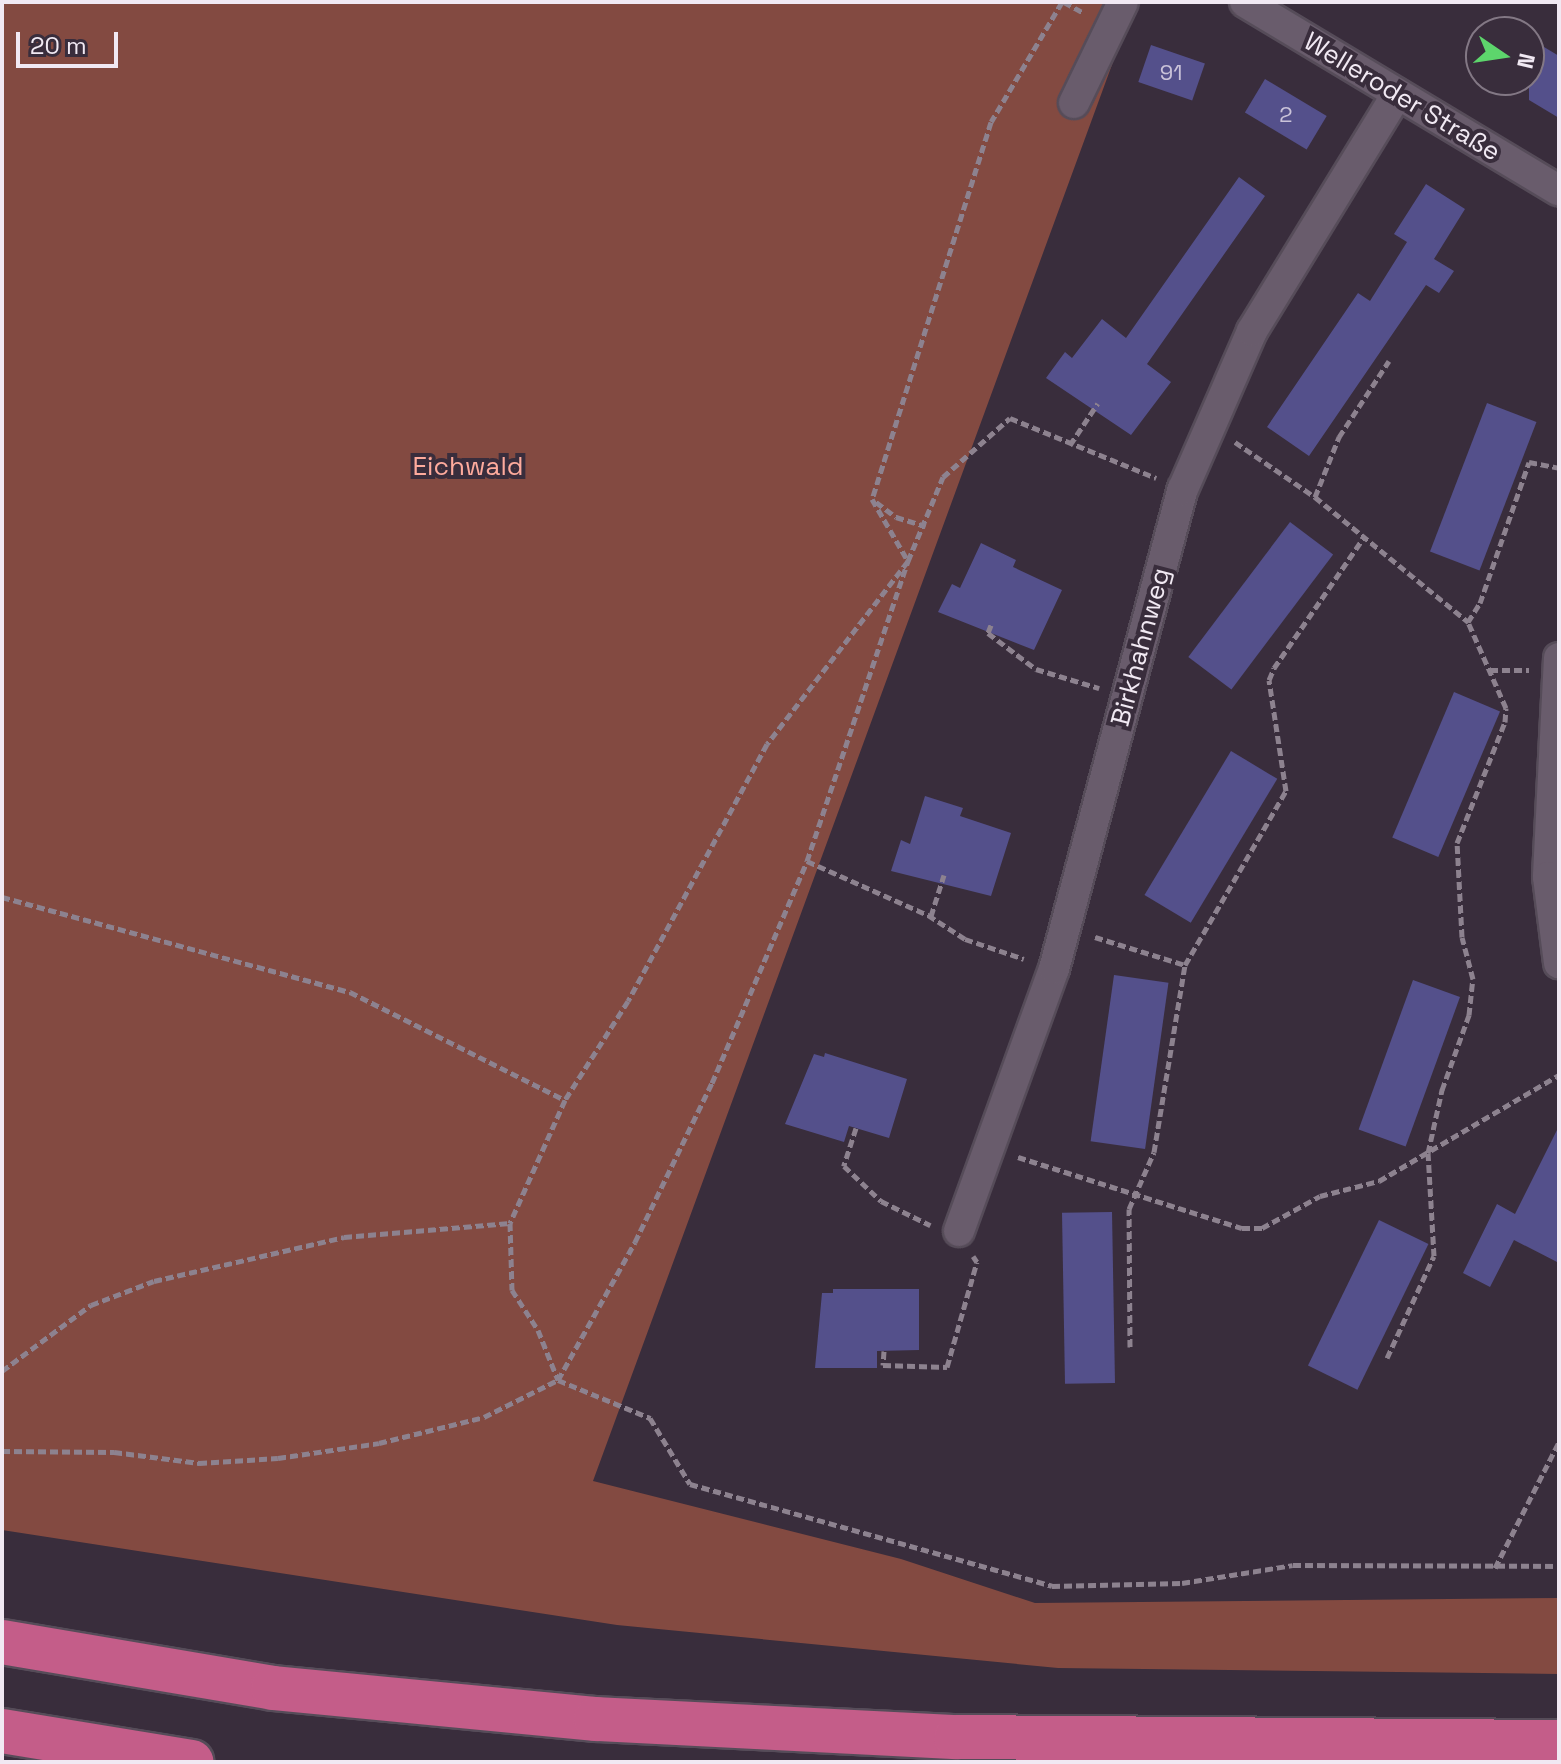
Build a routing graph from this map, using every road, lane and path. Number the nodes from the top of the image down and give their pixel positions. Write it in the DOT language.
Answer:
graph roads {
  1 [pos="1062,2"];
  2 [pos="1123,2"];
  3 [pos="1245,2"];
  4 [pos="1397,94"];
  5 [pos="1074,103"];
  6 [pos="1559,191"];
  7 [pos="1389,361"];
  8 [pos="1098,403"];
  9 [pos="1210,425"];
  10 [pos="1070,445"];
  11 [pos="1559,468"];
  12 [pos="1183,489"];
  13 [pos="1315,497"];
  14 [pos="872,499"];
  15 [pos="926,526"];
  16 [pos="1364,537"];
  17 [pos="908,561"];
  18 [pos="1468,622"];
  19 [pos="991,625"];
  20 [pos="1545,664"];
  21 [pos="1490,670"];
  22 [pos="1081,683"];
  23 [pos="807,861"];
  24 [pos="944,875"];
  25 [pos="2,897"];
  26 [pos="931,917"];
  27 [pos="1065,928"];
  28 [pos="1014,956"];
  29 [pos="1559,963"];
  30 [pos="1185,965"];
  31 [pos="1559,1075"];
  32 [pos="565,1100"];
  33 [pos="856,1128"];
  34 [pos="992,1149"];
  35 [pos="1428,1153"];
  36 [pos="1132,1195"];
  37 [pos="510,1223"];
  38 [pos="923,1224"];
  39 [pos="959,1231"];
  40 [pos="1130,1347"];
  41 [pos="884,1351"];
  42 [pos="1387,1358"];
  43 [pos="2,1371"];
  44 [pos="558,1380"];
  45 [pos="1559,1442"];
  46 [pos="2,1451"];
  47 [pos="1559,1566"];
  48 [pos="1495,1568"];
  49 [pos="2,1642"];
  50 [pos="2,1731"];
  51 [pos="1559,1742"];
  52 [pos="191,1762"];
  1 -- 14 [label="path"];
  2 -- 5 [label="street"];
  3 -- 4 [label="street, Welleroder Straße"];
  4 -- 6 [label="street, Welleroder Straße"];
  4 -- 9 [label="street, Birkhahnweg"];
  7 -- 13 [label="path"];
  8 -- 10 [label="path"];
  9 -- 12 [label="street, Birkhahnweg"];
  9 -- 13 [label="path"];
  10 -- 12 [label="path"];
  10 -- 15 [label="path"];
  11 -- 18 [label="path"];
  12 -- 27 [label="street, Birkhahnweg"];
  13 -- 16 [label="path"];
  14 -- 15 [label="path"];
  14 -- 17 [label="path"];
  15 -- 17 [label="path"];
  16 -- 18 [label="path"];
  16 -- 30 [label="path"];
  17 -- 23 [label="path"];
  17 -- 32 [label="path"];
  18 -- 21 [label="path"];
  19 -- 22 [label="path"];
  20 -- 21 [label="path"];
  20 -- 29 [label="street"];
  21 -- 35 [label="path"];
  23 -- 26 [label="path"];
  23 -- 44 [label="path"];
  24 -- 26 [label="path"];
  25 -- 32 [label="path"];
  26 -- 28 [label="path"];
  27 -- 30 [label="path"];
  27 -- 34 [label="street, Birkhahnweg"];
  30 -- 36 [label="path"];
  31 -- 35 [label="path"];
  32 -- 37 [label="path"];
  33 -- 38 [label="path"];
  34 -- 36 [label="path"];
  34 -- 39 [label="street, Birkhahnweg"];
  35 -- 36 [label="path"];
  35 -- 42 [label="path"];
  36 -- 40 [label="path"];
  37 -- 43 [label="path"];
  37 -- 44 [label="path"];
  39 -- 41 [label="path"];
  44 -- 46 [label="path"];
  44 -- 48 [label="path"];
  45 -- 48 [label="path"];
  47 -- 48 [label="path"];
  49 -- 51 [label="highway"];
  50 -- 52 [label="highway"];
}
